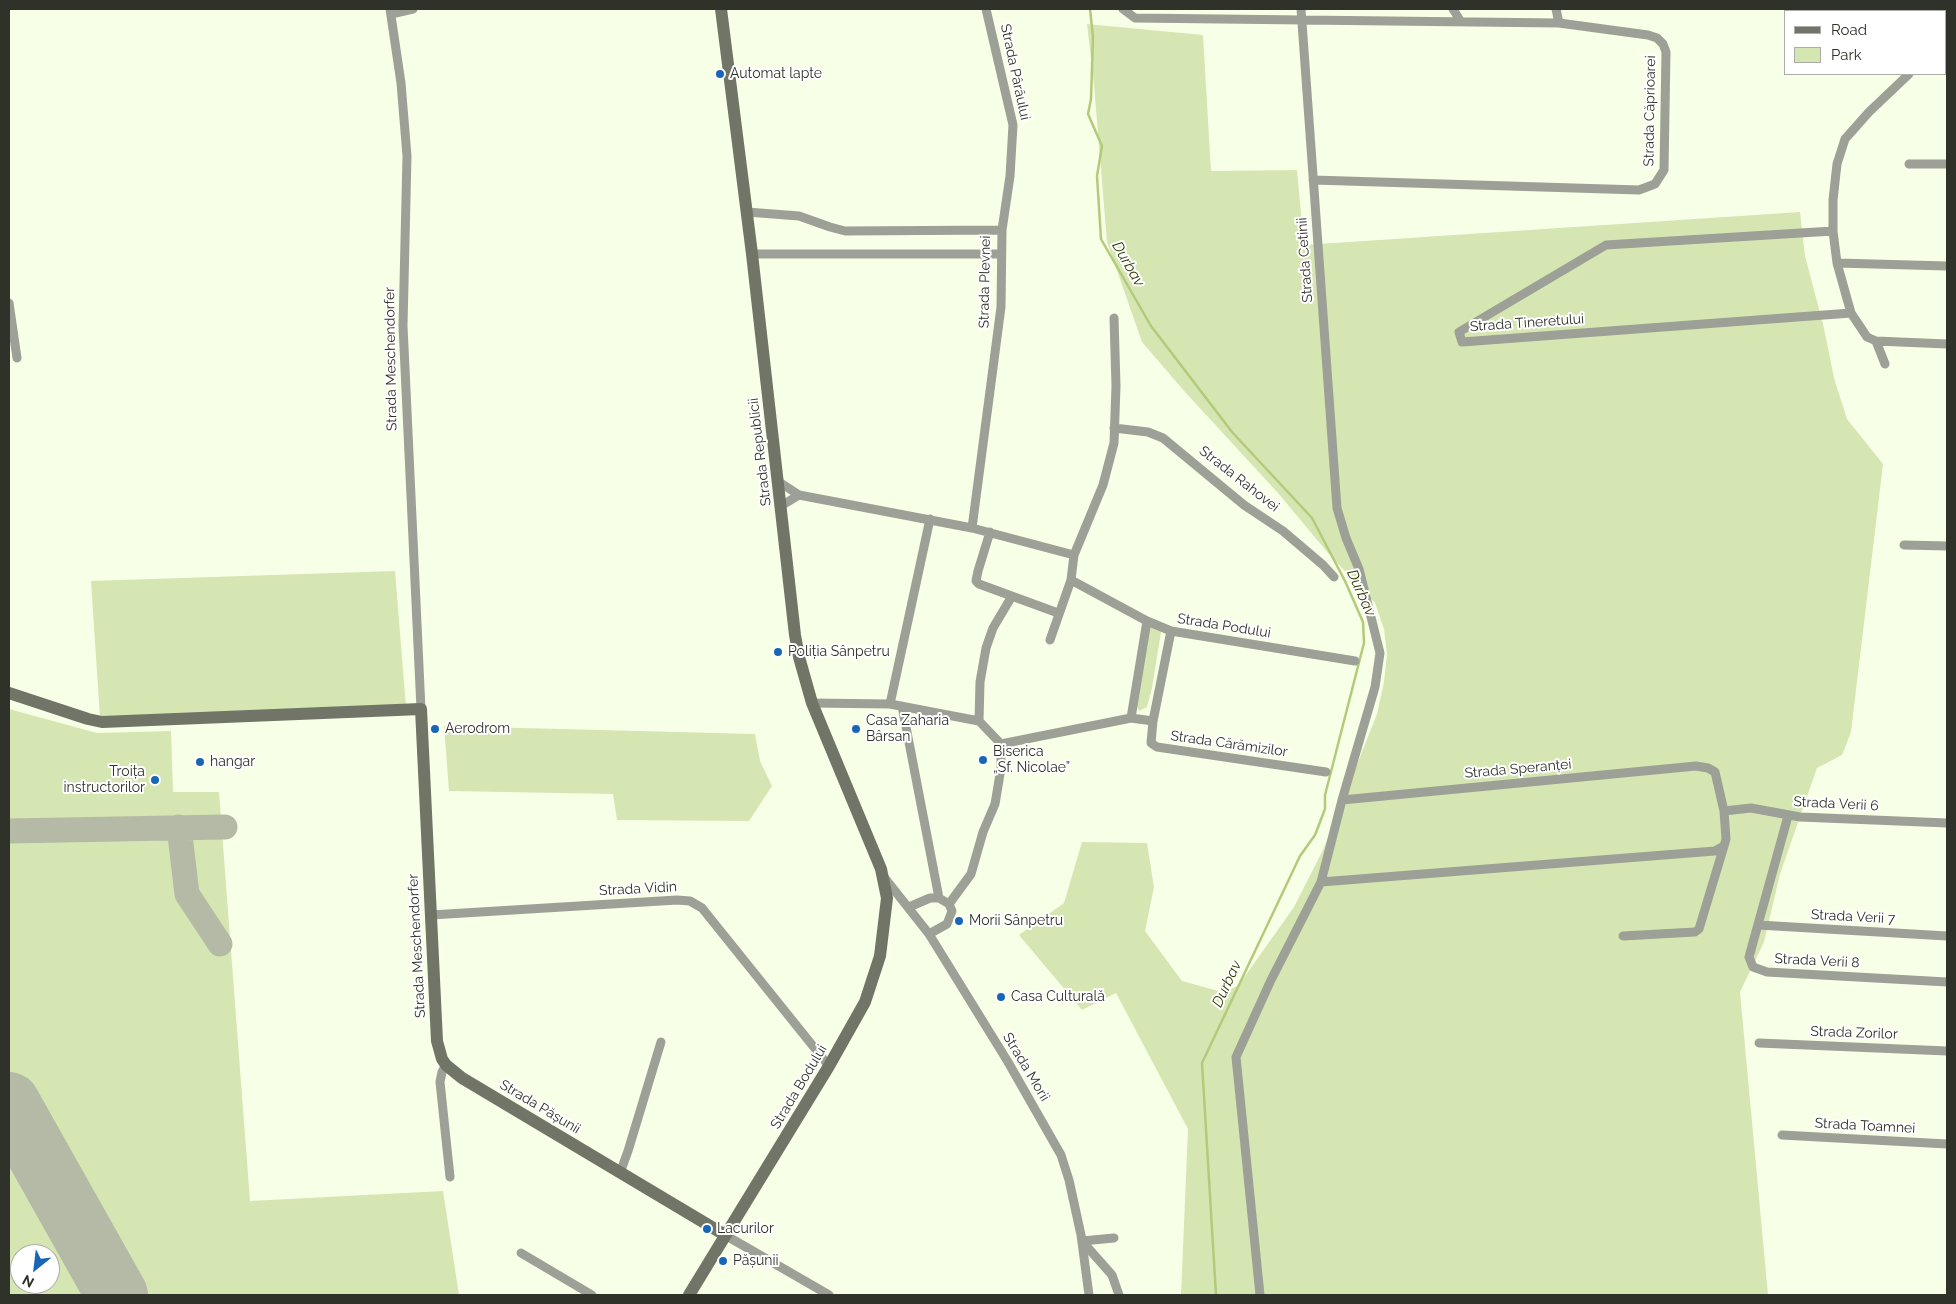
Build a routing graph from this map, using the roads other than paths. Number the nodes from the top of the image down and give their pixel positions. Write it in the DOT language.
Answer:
graph roads {
  1 [pos="413,9"];
  2 [pos="721,9"];
  3 [pos="986,9"];
  4 [pos="1122,9"];
  5 [pos="1301,9"];
  6 [pos="1454,9"];
  7 [pos="1556,9"];
  8 [pos="390,11"];
  9 [pos="1208,13"];
  10 [pos="1302,20"];
  11 [pos="1461,22"];
  12 [pos="1559,23"];
  13 [pos="1908,75"];
  14 [pos="1909,164"];
  15 [pos="1947,164"];
  16 [pos="1312,180"];
  17 [pos="747,212"];
  18 [pos="1002,230"];
  19 [pos="1833,232"];
  20 [pos="752,254"];
  21 [pos="1001,254"];
  22 [pos="1837,262"];
  23 [pos="1947,266"];
  24 [pos="9,304"];
  25 [pos="1851,313"];
  26 [pos="1114,318"];
  27 [pos="1876,341"];
  28 [pos="1947,344"];
  29 [pos="17,358"];
  30 [pos="1886,364"];
  31 [pos="1114,428"];
  32 [pos="779,482"];
  33 [pos="799,495"];
  34 [pos="782,506"];
  35 [pos="930,518"];
  36 [pos="972,528"];
  37 [pos="990,532"];
  38 [pos="1904,545"];
  39 [pos="1947,546"];
  40 [pos="1074,555"];
  41 [pos="1334,577"];
  42 [pos="1071,580"];
  43 [pos="1012,596"];
  44 [pos="1058,613"];
  45 [pos="1147,621"];
  46 [pos="1171,631"];
  47 [pos="1050,640"];
  48 [pos="1355,661"];
  49 [pos="9,693"];
  50 [pos="812,703"];
  51 [pos="890,704"];
  52 [pos="902,706"];
  53 [pos="421,710"];
  54 [pos="1131,718"];
  55 [pos="1153,721"];
  56 [pos="979,722"];
  57 [pos="1001,744"];
  58 [pos="1326,772"];
  59 [pos="1342,800"];
  60 [pos="1724,811"];
  61 [pos="1788,816"];
  62 [pos="1947,823"];
  63 [pos="1724,846"];
  64 [pos="884,877"];
  65 [pos="1321,882"];
  66 [pos="887,898"];
  67 [pos="939,898"];
  68 [pos="903,900"];
  69 [pos="949,904"];
  70 [pos="909,907"];
  71 [pos="431,915"];
  72 [pos="1758,925"];
  73 [pos="929,934"];
  74 [pos="1623,936"];
  75 [pos="1947,936"];
  76 [pos="1947,982"];
  77 [pos="661,1042"];
  78 [pos="1759,1043"];
  79 [pos="1947,1051"];
  80 [pos="446,1065"];
  81 [pos="829,1066"];
  82 [pos="1782,1135"];
  83 [pos="1947,1144"];
  84 [pos="620,1173"];
  85 [pos="450,1177"];
  86 [pos="725,1235"];
  87 [pos="1114,1238"];
  88 [pos="1082,1241"];
  89 [pos="521,1253"];
  90 [pos="592,1295"];
  91 [pos="689,1295"];
  92 [pos="828,1295"];
  93 [pos="1090,1295"];
  94 [pos="1119,1295"];
  95 [pos="1260,1295"];
  1 -- 8 [label="street"];
  2 -- 17 [label="main road, Strada Republicii"];
  3 -- 18 [label="street, Strada Pârâului"];
  4 -- 9 [label="street, Strada Căprioarei"];
  5 -- 10 [label="street, Strada Cetinii"];
  6 -- 11 [label="street"];
  7 -- 12 [label="street"];
  8 -- 53 [label="street, Strada Meschendorfer"];
  9 -- 10 [label="street, Strada Căprioarei"];
  10 -- 11 [label="street, Strada Căprioarei"];
  10 -- 16 [label="street, Strada Cetinii"];
  11 -- 12 [label="street, Strada Căprioarei"];
  12 -- 16 [label="street, Strada Căprioarei"];
  13 -- 19 [label="street"];
  14 -- 15 [label="street"];
  16 -- 59 [label="street, Strada Cetinii"];
  17 -- 18 [label="street, Strada Plevnei"];
  17 -- 20 [label="main road, Strada Republicii"];
  18 -- 21 [label="street, Strada Plevnei"];
  19 -- 22 [label="street"];
  19 -- 25 [label="street, Strada Tineretului"];
  20 -- 21 [label="street"];
  20 -- 32 [label="main road, Strada Republicii"];
  21 -- 36 [label="street, Strada Plevnei"];
  22 -- 23 [label="street"];
  22 -- 25 [label="street"];
  24 -- 29 [label="street"];
  25 -- 27 [label="street"];
  26 -- 31 [label="street"];
  27 -- 28 [label="street"];
  27 -- 30 [label="street"];
  31 -- 40 [label="street"];
  31 -- 41 [label="street, Strada Rahovei"];
  32 -- 33 [label="street"];
  32 -- 34 [label="main road, Strada Republicii"];
  33 -- 34 [label="street"];
  33 -- 35 [label="street"];
  34 -- 50 [label="main road, Strada Republicii"];
  35 -- 36 [label="street"];
  35 -- 51 [label="street"];
  36 -- 37 [label="street"];
  37 -- 40 [label="street"];
  37 -- 43 [label="street"];
  38 -- 39 [label="street"];
  40 -- 42 [label="street"];
  42 -- 44 [label="street"];
  42 -- 45 [label="street, Strada Podului"];
  43 -- 44 [label="street"];
  43 -- 56 [label="street"];
  44 -- 47 [label="street"];
  45 -- 46 [label="street, Strada Podului"];
  45 -- 54 [label="street"];
  46 -- 48 [label="street, Strada Podului"];
  46 -- 55 [label="street"];
  49 -- 53 [label="main road"];
  50 -- 51 [label="street"];
  50 -- 64 [label="main road, Strada Republicii"];
  51 -- 52 [label="street"];
  52 -- 56 [label="street"];
  52 -- 67 [label="street"];
  53 -- 71 [label="main road, Strada Meschendorfer"];
  54 -- 55 [label="street"];
  54 -- 57 [label="street"];
  55 -- 58 [label="street, Strada Cărămizilor"];
  56 -- 57 [label="street"];
  57 -- 69 [label="street"];
  59 -- 60 [label="street, Strada Speranței"];
  59 -- 65 [label="street, Strada Cetinii"];
  60 -- 61 [label="street, Strada Verii 6"];
  60 -- 63 [label="street"];
  61 -- 62 [label="street, Strada Verii 6"];
  61 -- 72 [label="street, Strada Verii 8"];
  63 -- 65 [label="street"];
  63 -- 74 [label="street"];
  64 -- 66 [label="main road, Strada Bodului"];
  64 -- 68 [label="street, Strada Morii"];
  65 -- 95 [label="street, Strada Cetinii"];
  66 -- 68 [label="street"];
  66 -- 81 [label="main road, Strada Bodului"];
  67 -- 69 [label="street"];
  67 -- 70 [label="street"];
  68 -- 70 [label="street, Strada Morii"];
  69 -- 73 [label="street"];
  70 -- 73 [label="street, Strada Morii"];
  71 -- 80 [label="main road, Strada Meschendorfer"];
  71 -- 81 [label="street, Strada Vidin"];
  72 -- 75 [label="street, Strada Verii 7"];
  72 -- 76 [label="street, Strada Verii 8"];
  73 -- 88 [label="street, Strada Morii"];
  77 -- 84 [label="street"];
  78 -- 79 [label="street, Strada Zorilor"];
  80 -- 84 [label="main road, Strada Pășunii"];
  80 -- 85 [label="street"];
  81 -- 86 [label="main road, Strada Bodului"];
  82 -- 83 [label="street, Strada Toamnei"];
  84 -- 86 [label="main road, Strada Pășunii"];
  86 -- 91 [label="main road, Strada Bodului"];
  86 -- 92 [label="street, Strada Pășunii"];
  87 -- 88 [label="street"];
  88 -- 93 [label="street, Strada Morii"];
  88 -- 94 [label="street"];
  89 -- 90 [label="street"];
}
